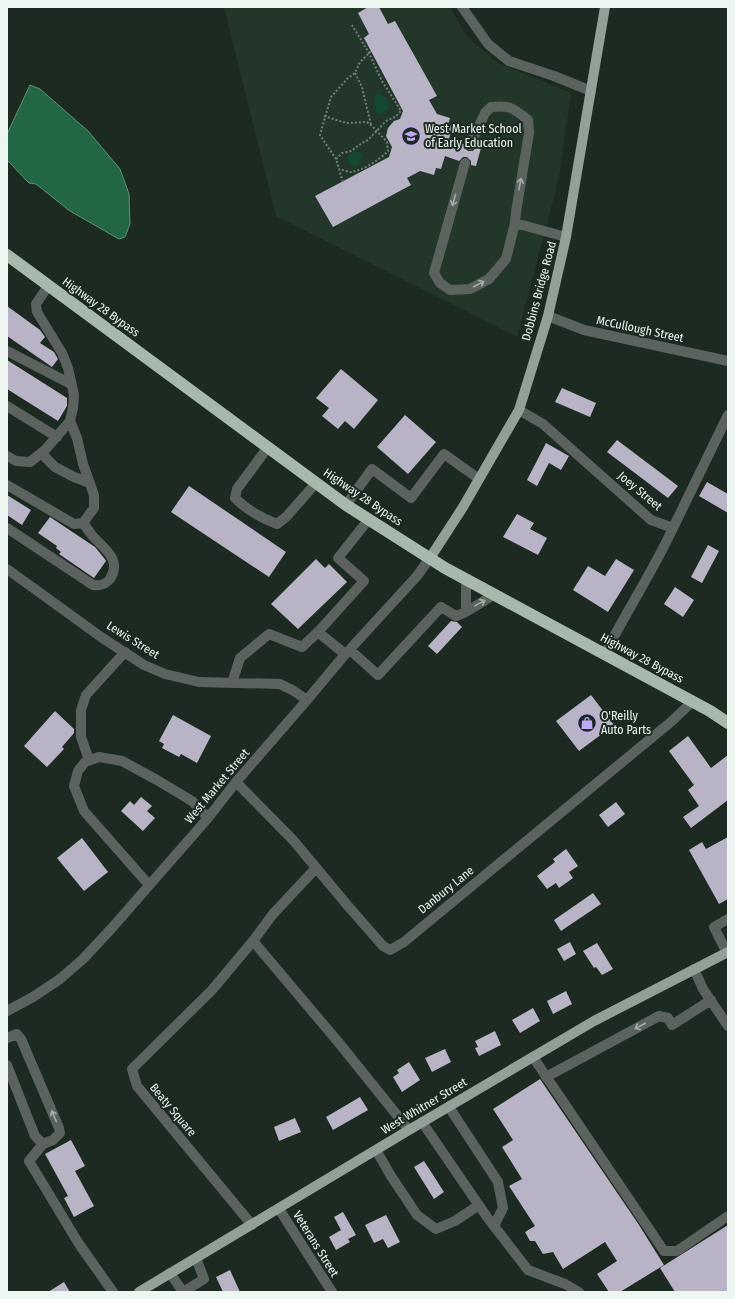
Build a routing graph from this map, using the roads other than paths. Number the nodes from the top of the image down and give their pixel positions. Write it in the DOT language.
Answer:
graph roads {
  1 [pos="462,7"];
  2 [pos="604,7"];
  3 [pos="591,91"];
  4 [pos="470,145"];
  5 [pos="465,163"];
  6 [pos="515,223"];
  7 [pos="566,237"];
  8 [pos="8,259"];
  9 [pos="48,286"];
  10 [pos="548,316"];
  11 [pos="7,351"];
  12 [pos="728,361"];
  13 [pos="71,384"];
  14 [pos="7,406"];
  15 [pos="519,410"];
  16 [pos="728,415"];
  17 [pos="70,421"];
  18 [pos="57,437"];
  19 [pos="268,448"];
  20 [pos="41,453"];
  21 [pos="7,456"];
  22 [pos="479,479"];
  23 [pos="90,483"];
  24 [pos="316,483"];
  25 [pos="7,484"];
  26 [pos="346,505"];
  27 [pos="369,519"];
  28 [pos="84,523"];
  29 [pos="7,528"];
  30 [pos="673,528"];
  31 [pos="430,558"];
  32 [pos="7,569"];
  33 [pos="466,579"];
  34 [pos="495,594"];
  35 [pos="466,611"];
  36 [pos="318,632"];
  37 [pos="125,652"];
  38 [pos="347,652"];
  39 [pos="605,654"];
  40 [pos="232,683"];
  41 [pos="307,700"];
  42 [pos="693,701"];
  43 [pos="728,723"];
  44 [pos="89,760"];
  45 [pos="236,782"];
  46 [pos="208,818"];
  47 [pos="316,868"];
  48 [pos="149,885"];
  49 [pos="728,919"];
  50 [pos="253,941"];
  51 [pos="727,952"];
  52 [pos="694,969"];
  53 [pos="711,1000"];
  54 [pos="7,1012"];
  55 [pos="728,1026"];
  56 [pos="8,1035"];
  57 [pos="533,1057"];
  58 [pos="7,1065"];
  59 [pos="546,1076"];
  60 [pos="449,1107"];
  61 [pos="422,1122"];
  62 [pos="409,1130"];
  63 [pos="43,1144"];
  64 [pos="376,1150"];
  65 [pos="479,1205"];
  66 [pos="279,1209"];
  67 [pos="728,1216"];
  68 [pos="252,1225"];
  69 [pos="494,1226"];
  70 [pos="196,1258"];
  71 [pos="170,1273"];
  72 [pos="113,1292"];
  73 [pos="139,1292"];
  74 [pos="183,1292"];
  75 [pos="332,1292"];
  76 [pos="579,1292"];
  1 -- 3 [label="street"];
  2 -- 3 [label="main road, Dobbins Bridge Road"];
  3 -- 7 [label="main road, Dobbins Bridge Road"];
  6 -- 4 [label="street, one-way"];
  5 -- 6 [label="street, one-way"];
  6 -- 7 [label="street"];
  7 -- 10 [label="main road, Dobbins Bridge Road"];
  8 -- 9 [label="highway, Highway 28 Bypass"];
  9 -- 13 [label="street"];
  9 -- 19 [label="highway, Highway 28 Bypass"];
  10 -- 12 [label="street, McCullough Street"];
  10 -- 15 [label="main road, Dobbins Bridge Road"];
  11 -- 13 [label="street"];
  13 -- 17 [label="street"];
  14 -- 18 [label="street"];
  15 -- 22 [label="main road, Dobbins Bridge Road"];
  15 -- 30 [label="street, Joey Street"];
  16 -- 30 [label="street"];
  17 -- 18 [label="street"];
  17 -- 23 [label="street"];
  18 -- 20 [label="street"];
  19 -- 24 [label="highway, Highway 28 Bypass"];
  19 -- 24 [label="street"];
  20 -- 21 [label="street"];
  20 -- 23 [label="street"];
  22 -- 26 [label="street"];
  22 -- 31 [label="main road, Dobbins Bridge Road"];
  23 -- 28 [label="street"];
  24 -- 26 [label="highway, Highway 28 Bypass"];
  25 -- 28 [label="street"];
  26 -- 27 [label="highway, Highway 28 Bypass"];
  27 -- 31 [label="highway, Highway 28 Bypass"];
  27 -- 36 [label="street"];
  28 -- 29 [label="street"];
  30 -- 39 [label="street"];
  31 -- 33 [label="highway, Highway 28 Bypass"];
  31 -- 38 [label="street, West Market Street"];
  32 -- 37 [label="street, Lewis Street"];
  33 -- 34 [label="highway, Highway 28 Bypass"];
  33 -- 35 [label="street"];
  35 -- 34 [label="street, one-way"];
  34 -- 39 [label="highway, Highway 28 Bypass"];
  35 -- 38 [label="street"];
  36 -- 38 [label="street"];
  36 -- 40 [label="street"];
  37 -- 40 [label="street, Lewis Street"];
  37 -- 44 [label="street"];
  38 -- 41 [label="street, West Market Street"];
  39 -- 42 [label="highway, Highway 28 Bypass"];
  40 -- 41 [label="street, Lewis Street"];
  41 -- 45 [label="street, West Market Street"];
  42 -- 43 [label="highway, Highway 28 Bypass"];
  42 -- 47 [label="street, Danbury Lane"];
  44 -- 46 [label="street"];
  44 -- 48 [label="street"];
  45 -- 46 [label="street, West Market Street"];
  45 -- 47 [label="street, Danbury Lane"];
  46 -- 48 [label="street, West Market Street"];
  47 -- 50 [label="street, Beaty Square"];
  48 -- 54 [label="street, West Market Street"];
  49 -- 51 [label="street"];
  50 -- 62 [label="street"];
  50 -- 68 [label="street, Beaty Square"];
  51 -- 52 [label="main road, West Whitner Street"];
  52 -- 53 [label="street"];
  52 -- 57 [label="main road, West Whitner Street"];
  53 -- 55 [label="street"];
  53 -- 59 [label="street, one-way"];
  63 -- 56 [label="street, one-way"];
  57 -- 59 [label="street"];
  57 -- 60 [label="main road, West Whitner Street"];
  58 -- 63 [label="street"];
  59 -- 67 [label="street"];
  60 -- 61 [label="main road, West Whitner Street"];
  60 -- 69 [label="street"];
  61 -- 62 [label="main road, West Whitner Street"];
  61 -- 65 [label="street"];
  62 -- 64 [label="main road, West Whitner Street"];
  63 -- 72 [label="street"];
  64 -- 65 [label="street"];
  64 -- 66 [label="main road, West Whitner Street"];
  65 -- 69 [label="street"];
  66 -- 68 [label="main road, West Whitner Street"];
  66 -- 75 [label="street, Veterans Street"];
  68 -- 70 [label="main road, West Whitner Street"];
  69 -- 76 [label="street"];
  70 -- 71 [label="main road, West Whitner Street"];
  70 -- 74 [label="street"];
  71 -- 73 [label="main road, West Whitner Street"];
  71 -- 74 [label="street"];
}
